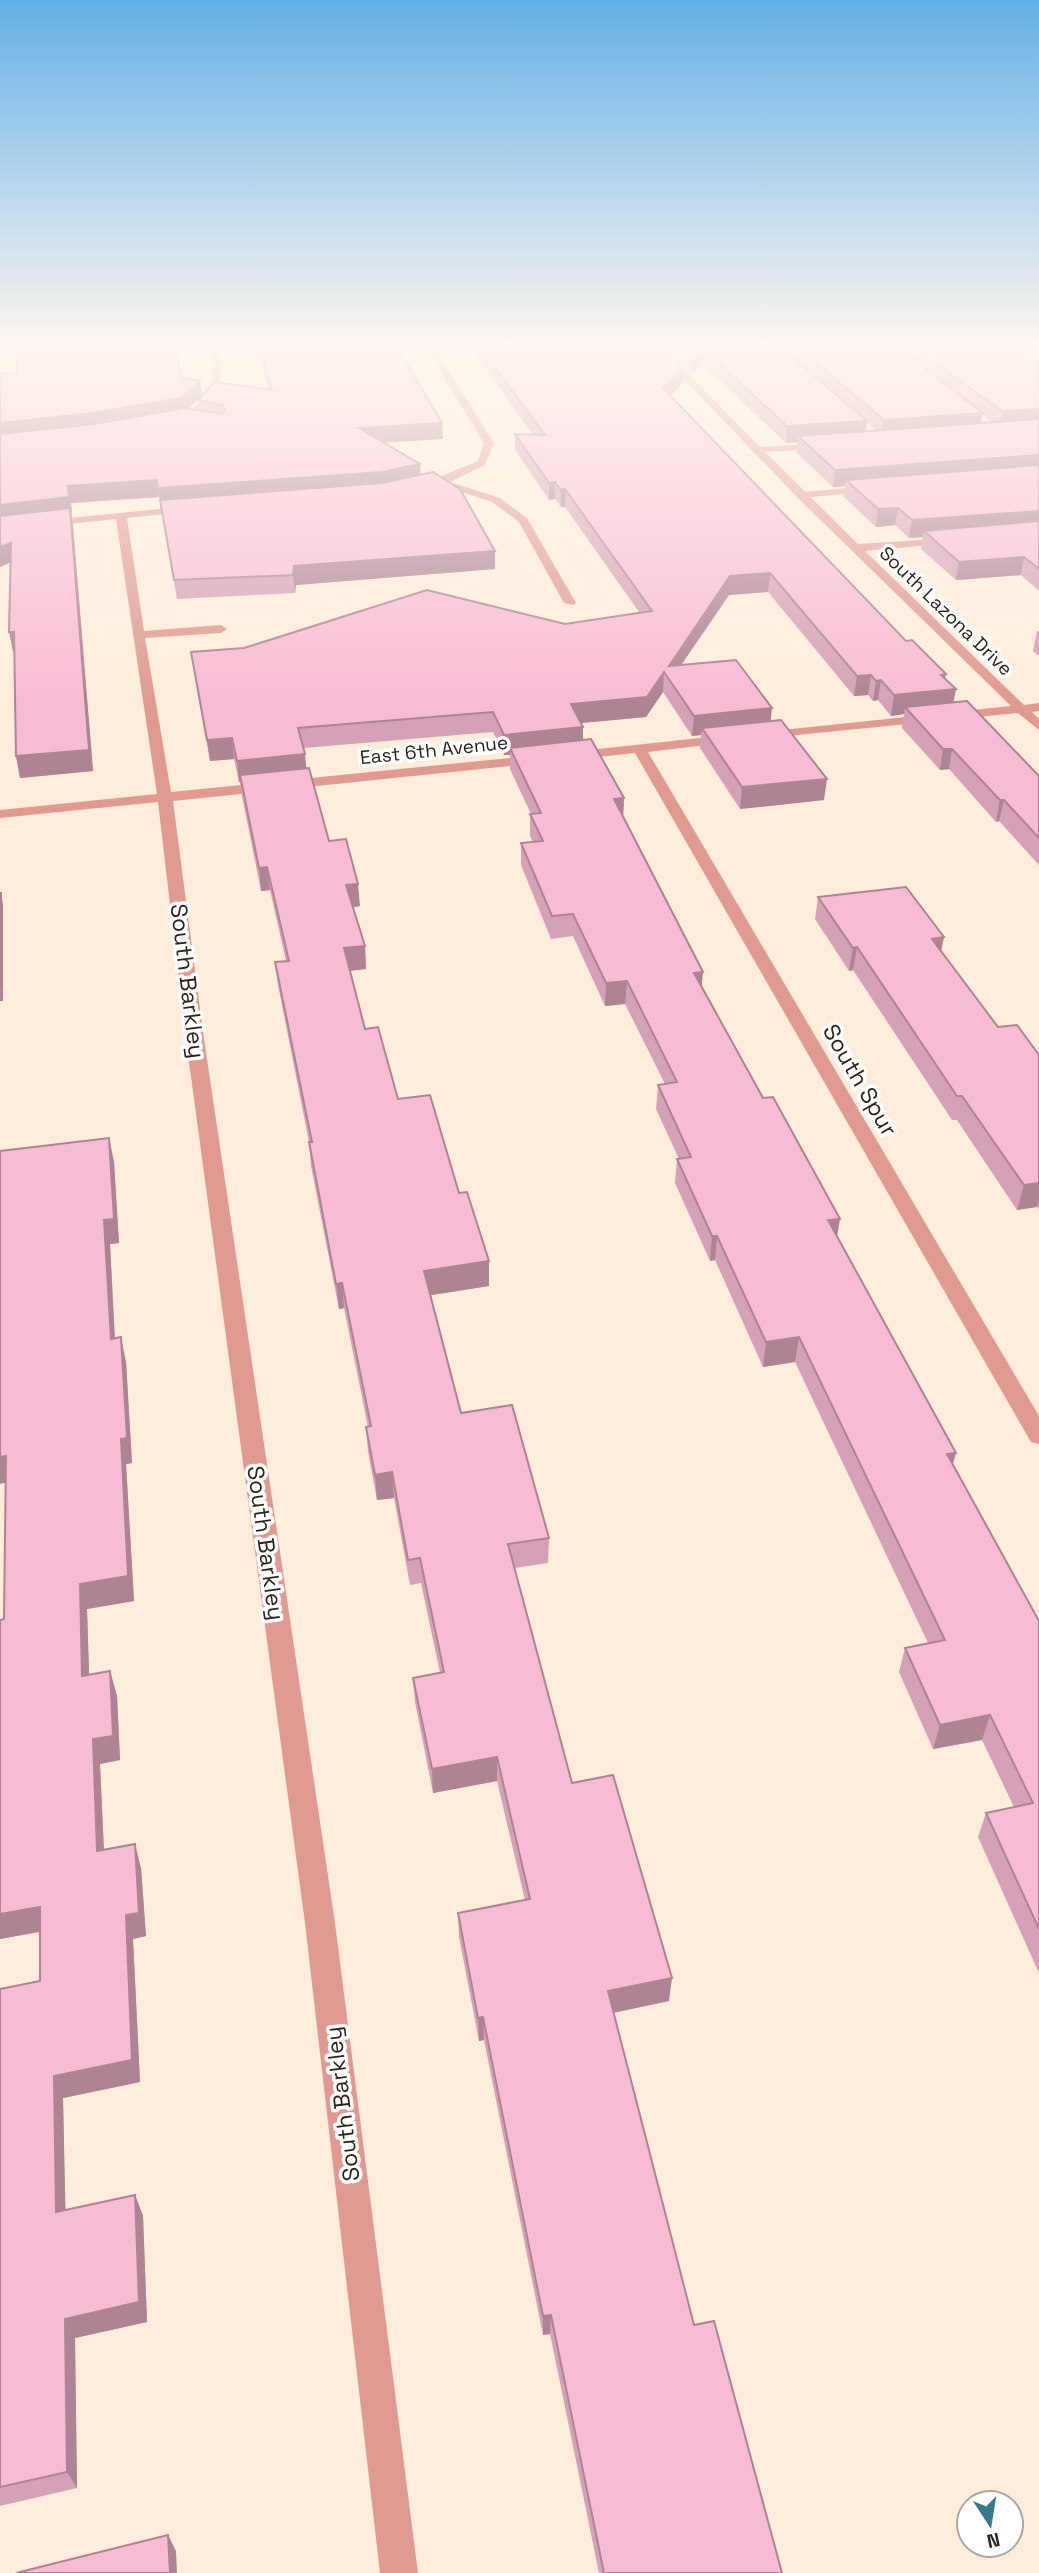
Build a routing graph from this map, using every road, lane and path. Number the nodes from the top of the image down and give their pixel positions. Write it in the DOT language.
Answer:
graph roads {
  1 [pos="482,462"];
  2 [pos="770,462"];
  3 [pos="441,482"];
  4 [pos="880,489"];
  5 [pos="407,490"];
  6 [pos="801,495"];
  7 [pos="204,508"];
  8 [pos="121,514"];
  9 [pos="0,528"];
  10 [pos="961,540"];
  11 [pos="856,548"];
  12 [pos="570,603"];
  13 [pos="221,629"];
  14 [pos="138,635"];
  15 [pos="1039,707"];
  16 [pos="1022,709"];
  17 [pos="1039,726"];
  18 [pos="639,749"];
  19 [pos="165,797"];
  20 [pos="0,814"];
  21 [pos="1039,1436"];
  22 [pos="400,2573"];
  1 -- 3 [label="street"];
  2 -- 6 [label="street, South Lazona Drive"];
  3 -- 5 [label="street"];
  3 -- 12 [label="street"];
  4 -- 6 [label="street"];
  6 -- 11 [label="street, South Lazona Drive"];
  7 -- 8 [label="street"];
  8 -- 9 [label="street"];
  8 -- 14 [label="street, South Barkley"];
  10 -- 11 [label="street"];
  11 -- 16 [label="street, South Lazona Drive"];
  13 -- 14 [label="street"];
  14 -- 19 [label="street, South Barkley"];
  15 -- 16 [label="street, East 6th Avenue"];
  16 -- 17 [label="street, South Lazona Drive"];
  16 -- 18 [label="street, East 6th Avenue"];
  18 -- 19 [label="street, East 6th Avenue"];
  18 -- 21 [label="street, South Spur"];
  19 -- 20 [label="street, East 6th Avenue"];
  19 -- 22 [label="street, South Barkley"];
}
